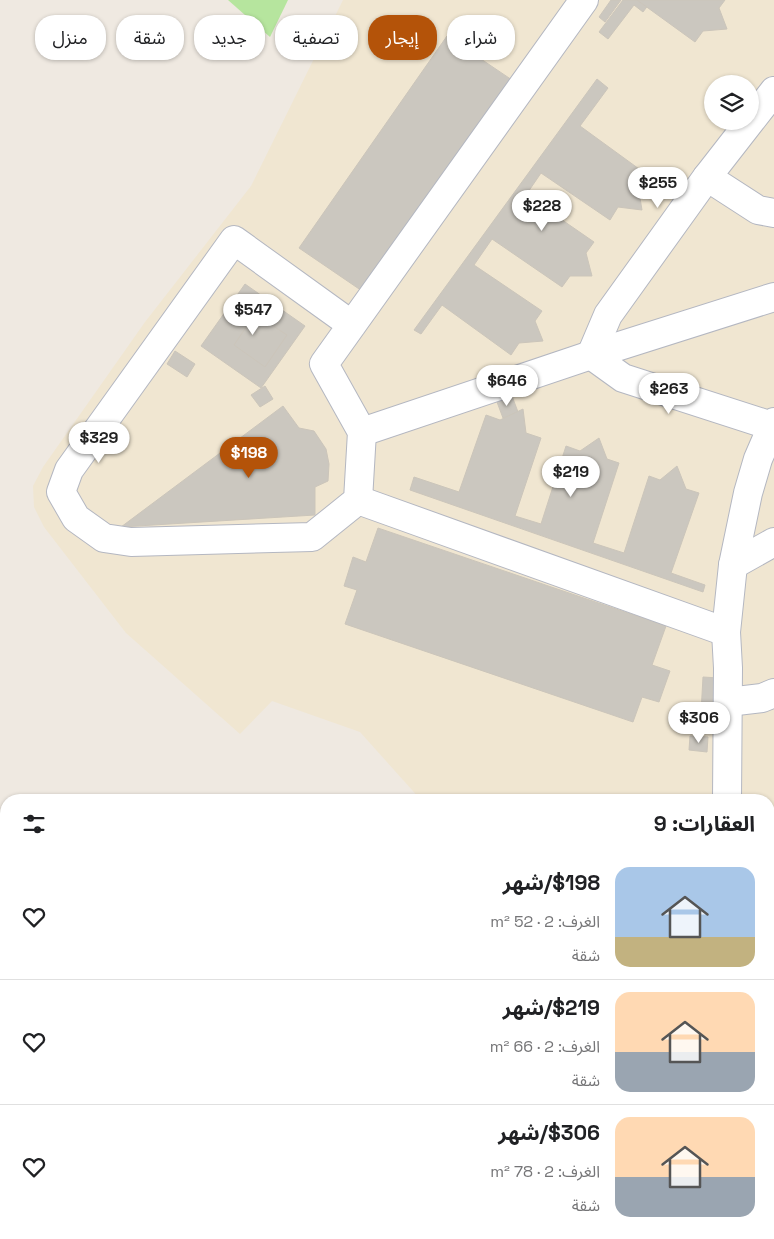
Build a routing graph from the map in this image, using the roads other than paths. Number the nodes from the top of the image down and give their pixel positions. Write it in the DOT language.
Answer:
graph roads {
  1 [pos="584,0"];
  2 [pos="774,91"];
  3 [pos="707,178"];
  4 [pos="774,213"];
  5 [pos="774,297"];
  6 [pos="352,325"];
  7 [pos="591,355"];
  8 [pos="773,424"];
  9 [pos="362,432"];
  10 [pos="358,500"];
  11 [pos="774,542"];
  12 [pos="732,565"];
  13 [pos="726,632"];
  14 [pos="774,693"];
  15 [pos="728,702"];
  16 [pos="727,794"];
  1 -- 6 [label="street"];
  2 -- 3 [label="street"];
  3 -- 4 [label="street"];
  3 -- 7 [label="street"];
  5 -- 7 [label="street"];
  6 -- 9 [label="street"];
  6 -- 10 [label="street"];
  7 -- 8 [label="street"];
  7 -- 9 [label="street"];
  8 -- 12 [label="street"];
  9 -- 10 [label="street"];
  10 -- 13 [label="street"];
  11 -- 12 [label="street"];
  12 -- 13 [label="street"];
  13 -- 15 [label="street"];
  14 -- 15 [label="street"];
  15 -- 16 [label="street"];
}
